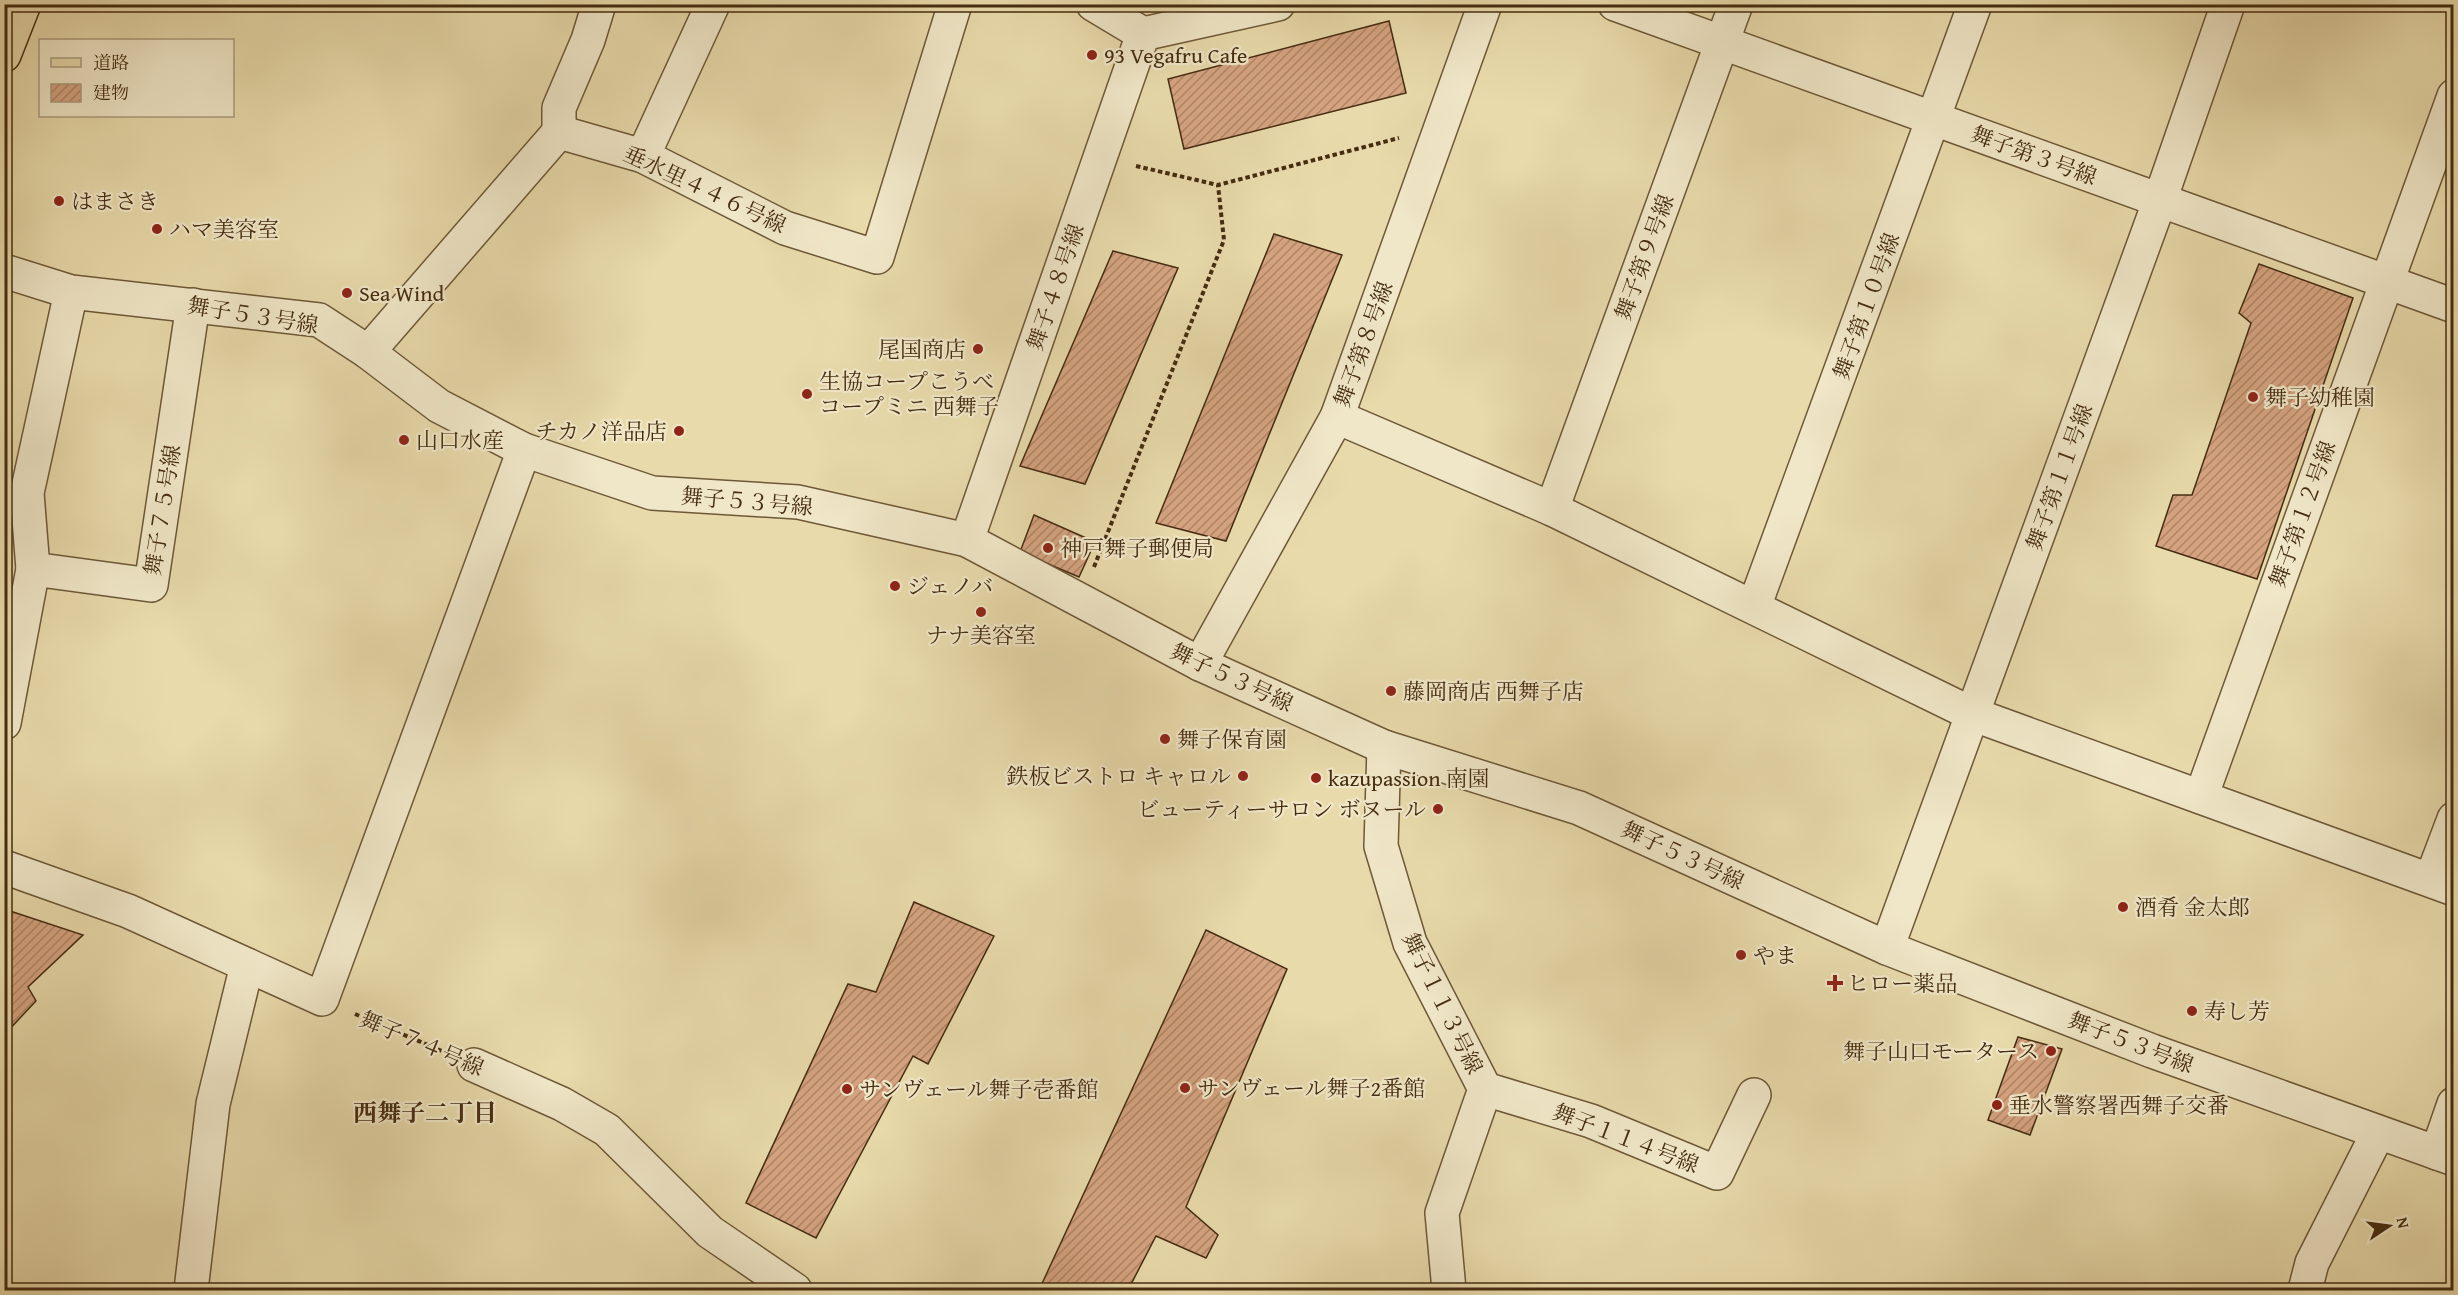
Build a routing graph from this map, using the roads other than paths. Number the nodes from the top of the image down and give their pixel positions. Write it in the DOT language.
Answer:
graph roads {
  1 [pos="24,4"];
  2 [pos="599,4"];
  3 [pos="714,4"];
  4 [pos="955,4"];
  5 [pos="1093,4"];
  6 [pos="1278,4"];
  7 [pos="1485,4"];
  8 [pos="1615,4"];
  9 [pos="1736,4"];
  10 [pos="1975,4"];
  11 [pos="2228,4"];
  12 [pos="1182,16"];
  13 [pos="1143,34"];
  14 [pos="1722,43"];
  15 [pos="4,55"];
  16 [pos="2454,96"];
  17 [pos="1935,119"];
  18 [pos="559,132"];
  19 [pos="643,156"];
  20 [pos="2160,200"];
  21 [pos="4,271"];
  22 [pos="2385,281"];
  23 [pos="71,292"];
  24 [pos="193,305"];
  25 [pos="2454,306"];
  26 [pos="368,352"];
  27 [pos="1337,417"];
  28 [pos="524,450"];
  29 [pos="1552,509"];
  30 [pos="967,540"];
  31 [pos="33,569"];
  32 [pos="1754,608"];
  33 [pos="1200,664"];
  34 [pos="1972,714"];
  35 [pos="4,723"];
  36 [pos="1383,747"];
  37 [pos="2201,797"];
  38 [pos="2454,819"];
  39 [pos="4,867"];
  40 [pos="2442,885"];
  41 [pos="1887,948"];
  42 [pos="247,965"];
  43 [pos="474,1065"];
  44 [pos="1485,1089"];
  45 [pos="1755,1095"];
  46 [pos="2454,1104"];
  47 [pos="2378,1133"];
  48 [pos="2445,1156"];
  49 [pos="190,1290"];
  50 [pos="795,1290"];
  51 [pos="1449,1290"];
  52 [pos="2305,1290"];
  1 -- 15 [label="main road"];
  2 -- 18 [label="street"];
  3 -- 19 [label="street"];
  4 -- 19 [label="street, 垂水里４４６号線"];
  5 -- 13 [label="street"];
  6 -- 12 [label="street"];
  7 -- 27 [label="street, 舞子第８号線"];
  8 -- 14 [label="street, 舞子第３号線"];
  9 -- 14 [label="street, 舞子第９号線"];
  10 -- 17 [label="street, 舞子第１０号線"];
  11 -- 20 [label="street, 舞子第１１号線"];
  12 -- 13 [label="street"];
  13 -- 30 [label="street, 舞子４８号線"];
  14 -- 17 [label="street, 舞子第３号線"];
  14 -- 29 [label="street, 舞子第９号線"];
  16 -- 22 [label="street, 舞子第１２号線"];
  17 -- 20 [label="street, 舞子第３号線"];
  17 -- 32 [label="street, 舞子第１０号線"];
  18 -- 19 [label="street, 垂水里４４６号線"];
  18 -- 26 [label="street"];
  20 -- 22 [label="street, 舞子第３号線"];
  20 -- 34 [label="street, 舞子第１１号線"];
  21 -- 23 [label="street, 舞子５３号線"];
  22 -- 25 [label="street, 舞子第３号線"];
  22 -- 37 [label="street, 舞子第１２号線"];
  23 -- 24 [label="street, 舞子５３号線"];
  23 -- 31 [label="street"];
  24 -- 26 [label="street, 舞子５３号線"];
  24 -- 31 [label="street, 舞子７５号線"];
  26 -- 28 [label="street, 舞子５３号線"];
  27 -- 29 [label="street"];
  27 -- 33 [label="street, 舞子第８号線"];
  28 -- 30 [label="street, 舞子５３号線"];
  28 -- 42 [label="street"];
  29 -- 32 [label="street"];
  30 -- 33 [label="street, 舞子５３号線"];
  31 -- 35 [label="street"];
  32 -- 34 [label="street"];
  33 -- 36 [label="street, 舞子５３号線"];
  34 -- 37 [label="street"];
  34 -- 41 [label="street, 舞子第１１号線"];
  36 -- 41 [label="street, 舞子５３号線"];
  36 -- 44 [label="street, 舞子１１３号線"];
  37 -- 40 [label="street"];
  38 -- 40 [label="street"];
  39 -- 42 [label="street"];
  41 -- 47 [label="street, 舞子５３号線"];
  42 -- 49 [label="street"];
  43 -- 50 [label="street, 舞子７４号線"];
  44 -- 45 [label="street, 舞子１１４号線"];
  44 -- 51 [label="street, 舞子１１３号線"];
  46 -- 48 [label="street"];
  47 -- 48 [label="street, 舞子５３号線"];
  47 -- 52 [label="street"];
}
